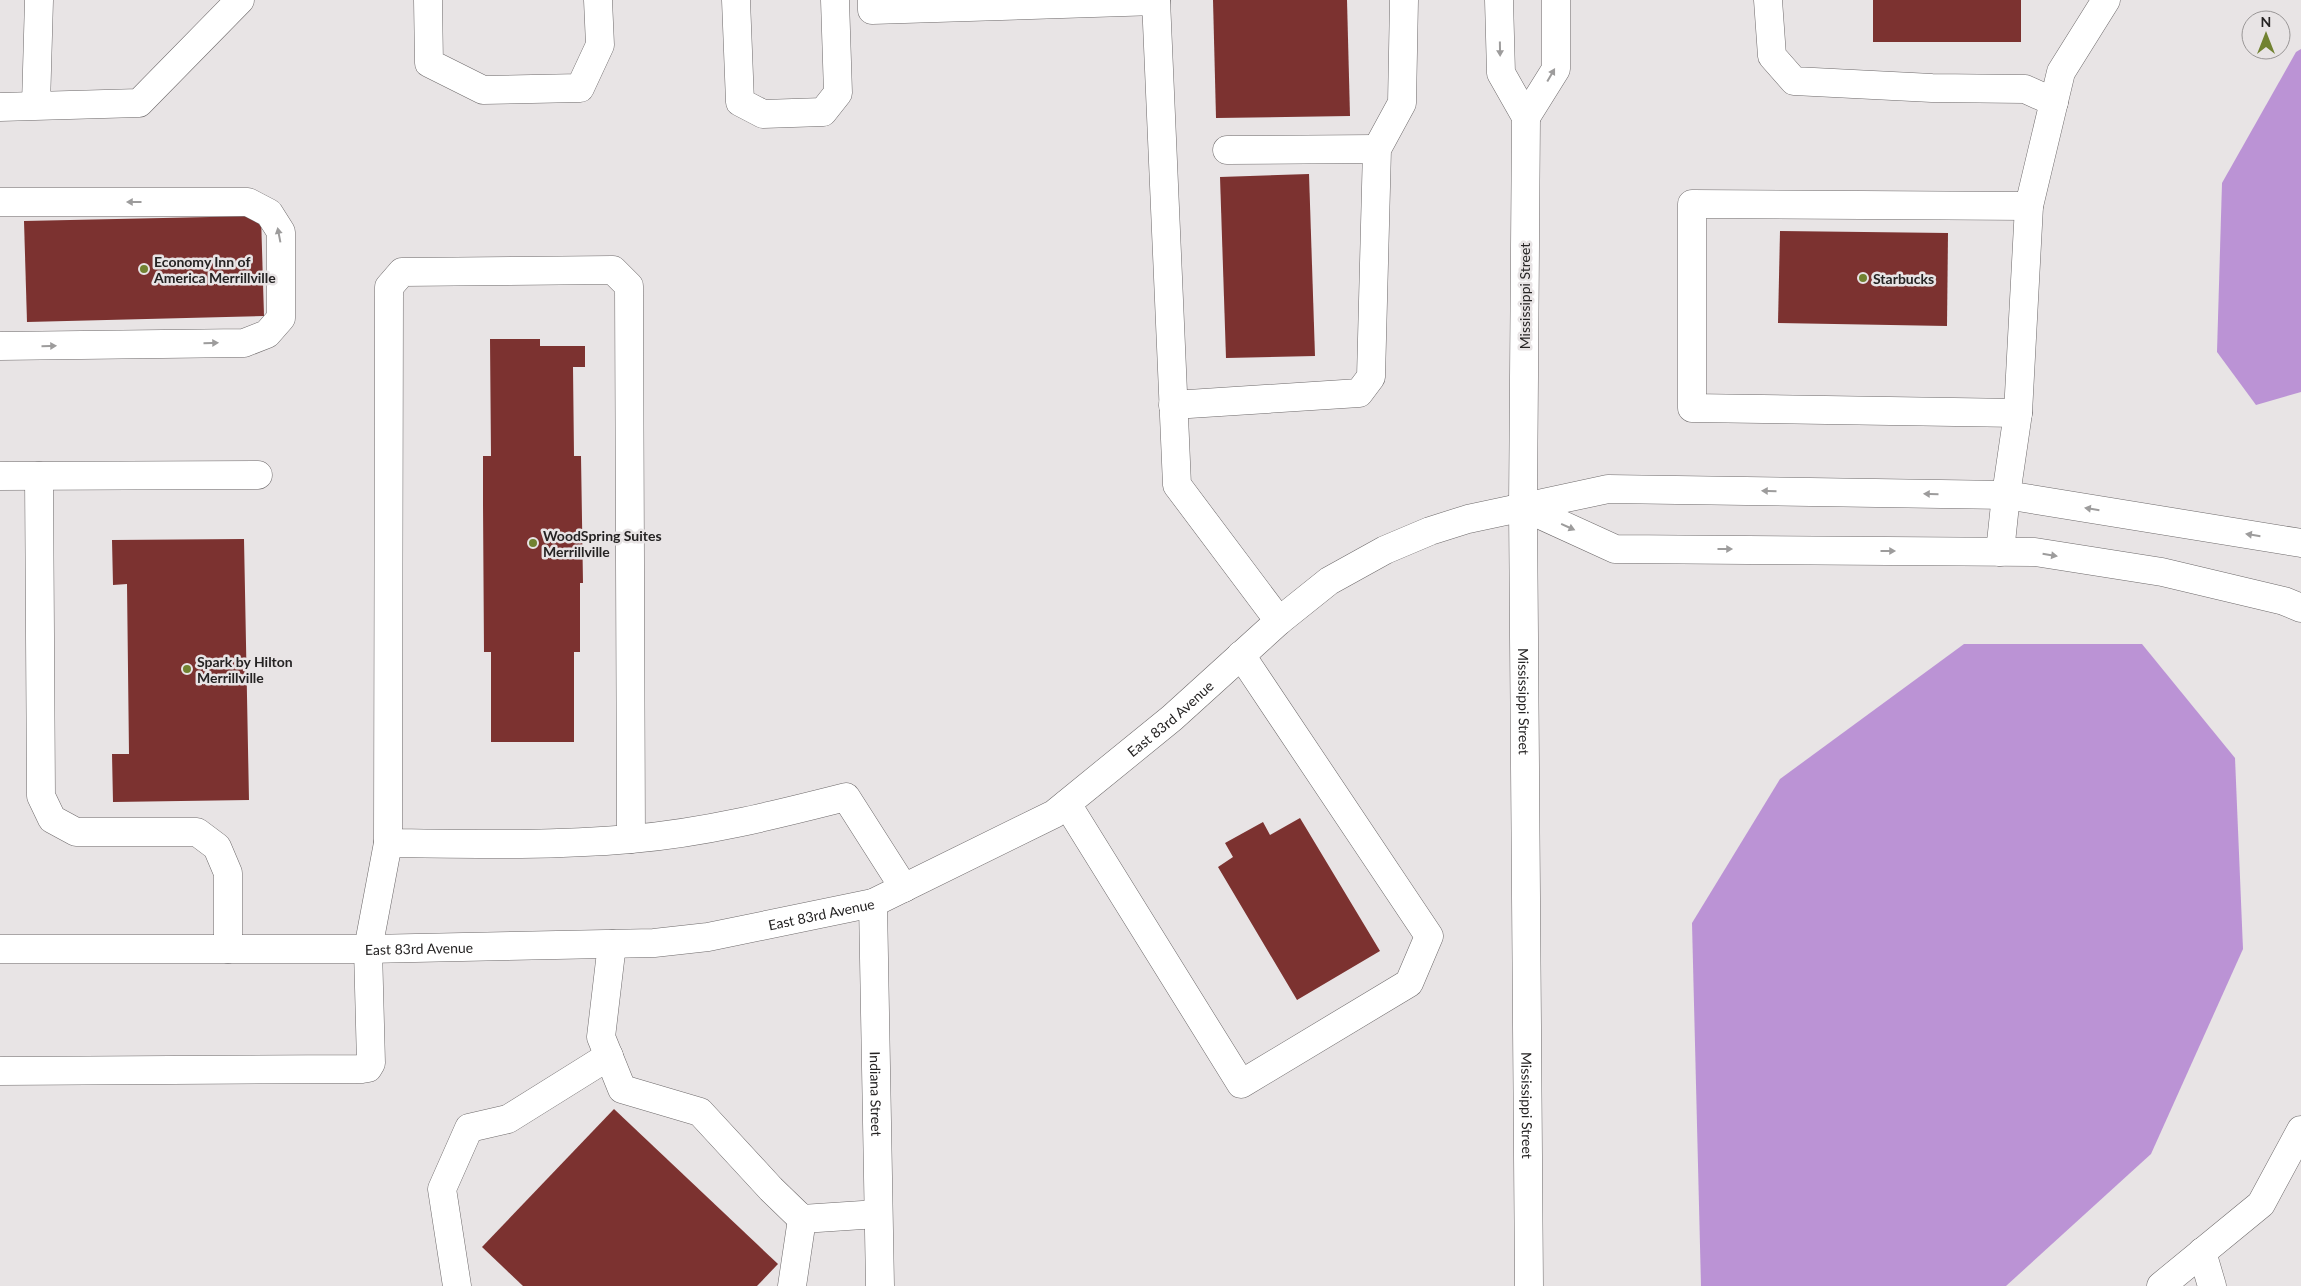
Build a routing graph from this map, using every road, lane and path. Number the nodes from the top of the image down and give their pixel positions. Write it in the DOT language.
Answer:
graph roads {
  1 [pos="39,0"];
  2 [pos="240,0"];
  3 [pos="428,0"];
  4 [pos="598,0"];
  5 [pos="736,0"];
  6 [pos="836,0"];
  7 [pos="872,0"];
  8 [pos="1156,0"];
  9 [pos="1404,0"];
  10 [pos="1499,0"];
  11 [pos="1556,0"];
  12 [pos="1768,0"];
  13 [pos="2106,0"];
  14 [pos="2054,102"];
  15 [pos="36,105"];
  16 [pos="0,107"];
  17 [pos="1526,117"];
  18 [pos="1377,149"];
  19 [pos="1227,150"];
  20 [pos="0,202"];
  21 [pos="2029,206"];
  22 [pos="0,346"];
  23 [pos="1173,405"];
  24 [pos="2018,413"];
  25 [pos="258,475"];
  26 [pos="0,476"];
  27 [pos="40,476"];
  28 [pos="2006,495"];
  29 [pos="1523,507"];
  30 [pos="2301,543"];
  31 [pos="2000,552"];
  32 [pos="2301,608"];
  33 [pos="1279,621"];
  34 [pos="1242,655"];
  35 [pos="1067,804"];
  36 [pos="631,839"];
  37 [pos="388,843"];
  38 [pos="904,888"];
  39 [pos="873,903"];
  40 [pos="612,944"];
  41 [pos="0,949"];
  42 [pos="228,949"];
  43 [pos="368,949"];
  44 [pos="609,1056"];
  45 [pos="0,1071"];
  46 [pos="2301,1130"];
  47 [pos="878,1214"];
  48 [pos="802,1219"];
  49 [pos="2202,1252"];
  50 [pos="457,1286"];
  51 [pos="792,1286"];
  52 [pos="880,1286"];
  53 [pos="1529,1286"];
  54 [pos="2161,1286"];
  55 [pos="2212,1286"];
  1 -- 15 [label="street"];
  2 -- 15 [label="street"];
  3 -- 4 [label="street"];
  5 -- 6 [label="street"];
  7 -- 8 [label="street"];
  8 -- 23 [label="street"];
  9 -- 18 [label="street"];
  10 -- 17 [label="street, one-way"];
  17 -- 11 [label="street, one-way"];
  12 -- 14 [label="street"];
  13 -- 14 [label="street"];
  14 -- 21 [label="street"];
  15 -- 16 [label="street"];
  17 -- 29 [label="street, Mississippi Street"];
  18 -- 19 [label="street"];
  18 -- 23 [label="street"];
  22 -- 20 [label="street, one-way"];
  21 -- 24 [label="street"];
  21 -- 24 [label="street"];
  23 -- 33 [label="street"];
  24 -- 28 [label="street"];
  25 -- 27 [label="street"];
  26 -- 27 [label="street"];
  27 -- 42 [label="street"];
  28 -- 29 [label="street, East 83rd Avenue, one-way"];
  30 -- 28 [label="street, East 83rd Avenue, one-way"];
  28 -- 31 [label="street"];
  29 -- 31 [label="street, one-way"];
  29 -- 33 [label="street, East 83rd Avenue"];
  29 -- 53 [label="street, Mississippi Street"];
  31 -- 32 [label="street, one-way"];
  33 -- 34 [label="street, East 83rd Avenue"];
  34 -- 35 [label="street, East 83rd Avenue"];
  34 -- 35 [label="street"];
  35 -- 38 [label="street, East 83rd Avenue"];
  36 -- 37 [label="street"];
  36 -- 37 [label="street"];
  36 -- 38 [label="street"];
  37 -- 43 [label="street"];
  38 -- 39 [label="street, East 83rd Avenue"];
  39 -- 40 [label="street, East 83rd Avenue"];
  39 -- 47 [label="street, Indiana Street"];
  40 -- 43 [label="street, East 83rd Avenue"];
  40 -- 44 [label="street"];
  41 -- 42 [label="street, East 83rd Avenue"];
  42 -- 43 [label="street, East 83rd Avenue"];
  43 -- 45 [label="street"];
  44 -- 48 [label="street"];
  44 -- 50 [label="street"];
  46 -- 49 [label="street"];
  47 -- 48 [label="street"];
  47 -- 52 [label="street, Indiana Street"];
  48 -- 51 [label="street"];
  49 -- 54 [label="street"];
  49 -- 55 [label="street"];
}
